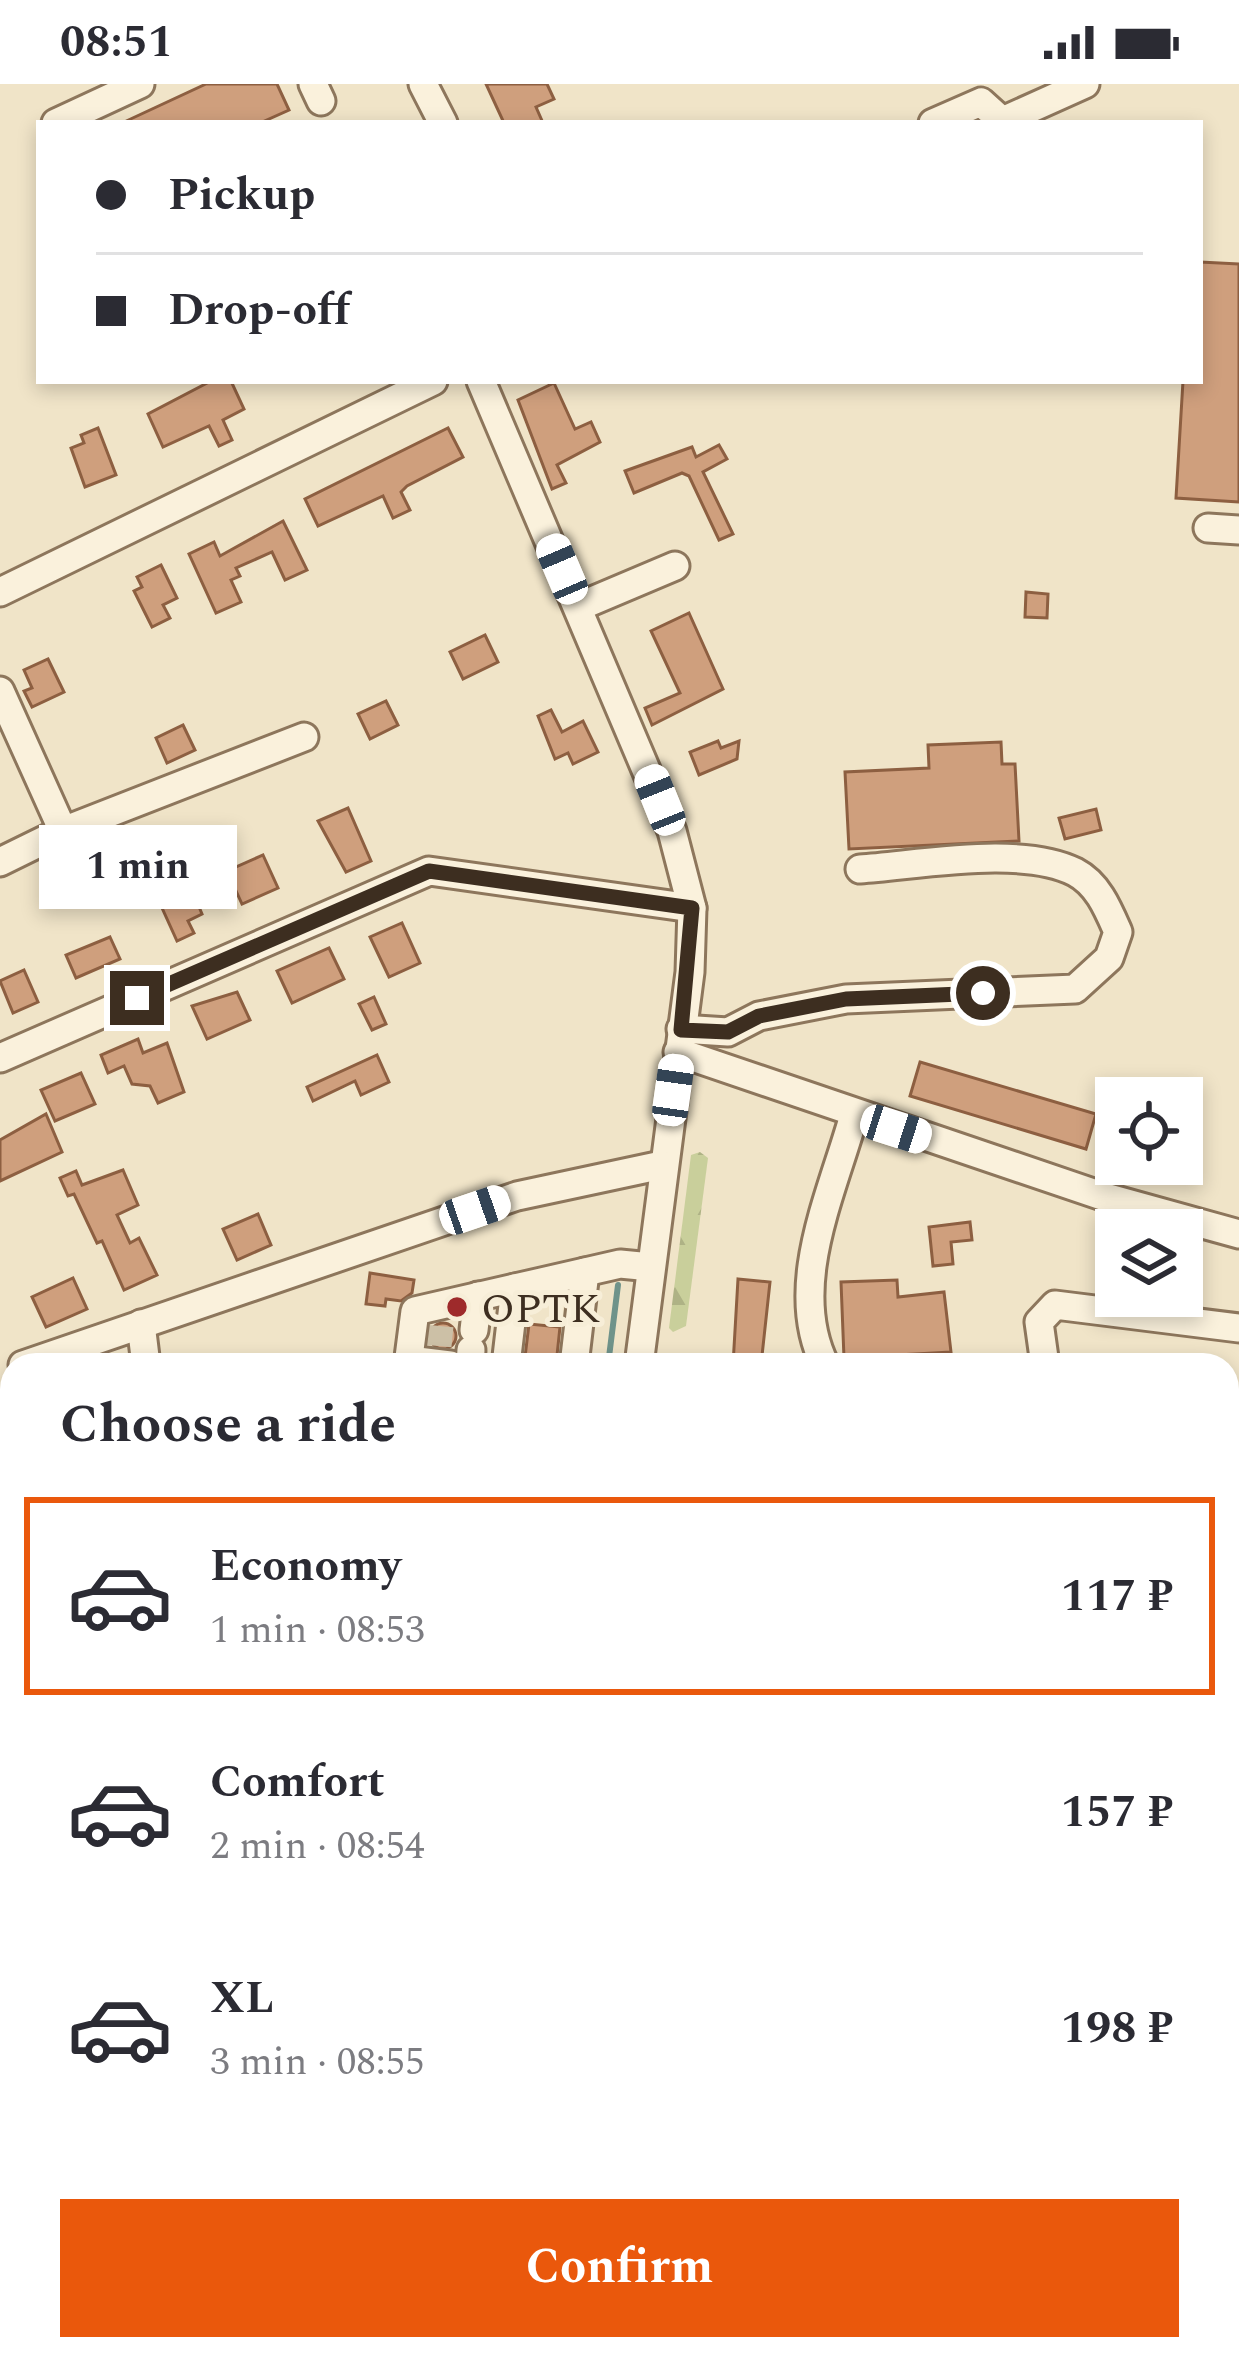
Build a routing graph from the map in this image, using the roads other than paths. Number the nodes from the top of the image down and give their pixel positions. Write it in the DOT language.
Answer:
graph roads {
  1 [pos="140,84"];
  2 [pos="423,84"];
  3 [pos="1078,87"];
  4 [pos="1001,111"];
  5 [pos="62,120"];
  6 [pos="441,120"];
  7 [pos="939,120"];
  8 [pos="427,384"];
  9 [pos="482,384"];
  10 [pos="1208,528"];
  11 [pos="1239,530"];
  12 [pos="675,566"];
  13 [pos="0,592"];
  14 [pos="578,607"];
  15 [pos="0,691"];
  16 [pos="304,737"];
  17 [pos="63,831"];
  18 [pos="0,862"];
  19 [pos="860,869"];
  20 [pos="692,908"];
  21 [pos="679,1041"];
  22 [pos="0,1058"];
  23 [pos="854,1115"];
  24 [pos="662,1165"];
  25 [pos="1239,1234"];
  26 [pos="651,1267"];
  27 [pos="585,1271"];
  28 [pos="515,1288"];
  29 [pos="142,1324"];
  30 [pos="1239,1328"];
  31 [pos="444,1347"];
  32 [pos="58,1353"];
  33 [pos="145,1353"];
  34 [pos="507,1353"];
  35 [pos="575,1353"];
  36 [pos="640,1353"];
  37 [pos="819,1353"];
  38 [pos="1043,1353"];
  1 -- 5 [label="street"];
  2 -- 6 [label="street"];
  3 -- 4 [label="street"];
  4 -- 7 [label="street"];
  8 -- 13 [label="street"];
  9 -- 14 [label="street"];
  10 -- 11 [label="street"];
  12 -- 14 [label="street"];
  14 -- 20 [label="street"];
  15 -- 17 [label="street"];
  16 -- 17 [label="street"];
  17 -- 18 [label="street"];
  19 -- 21 [label="street"];
  20 -- 21 [label="street"];
  20 -- 22 [label="street"];
  21 -- 23 [label="street"];
  21 -- 24 [label="street"];
  23 -- 25 [label="street"];
  23 -- 37 [label="street"];
  24 -- 26 [label="street"];
  24 -- 29 [label="street"];
  26 -- 27 [label="street"];
  26 -- 36 [label="street"];
  27 -- 28 [label="street"];
  27 -- 35 [label="street"];
  28 -- 31 [label="street"];
  28 -- 34 [label="street"];
  29 -- 32 [label="street"];
  29 -- 33 [label="street"];
  30 -- 38 [label="street"];
}
